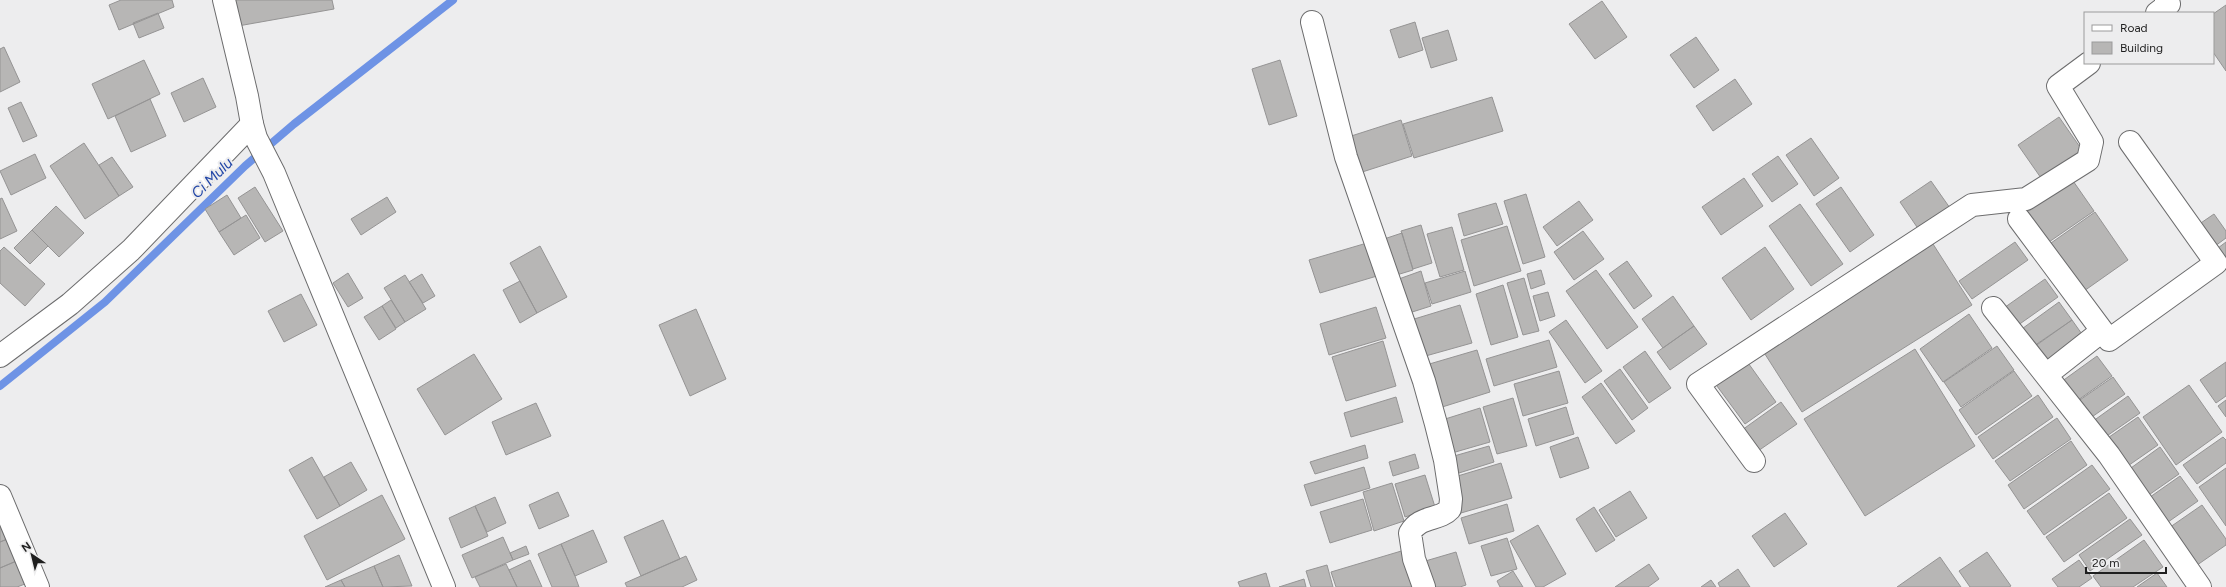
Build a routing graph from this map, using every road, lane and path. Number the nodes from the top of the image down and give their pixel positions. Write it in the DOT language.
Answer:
graph roads {
  1 [pos="224,0"];
  2 [pos="2166,0"];
  3 [pos="2158,12"];
  4 [pos="1312,22"];
  5 [pos="2088,64"];
  6 [pos="254,131"];
  7 [pos="2130,142"];
  8 [pos="2019,219"];
  9 [pos="1993,308"];
  10 [pos="2102,331"];
  11 [pos="0,356"];
  12 [pos="2046,375"];
  13 [pos="1754,461"];
  14 [pos="0,496"];
  15 [pos="38,587"];
  16 [pos="444,587"];
  17 [pos="1424,587"];
  18 [pos="2200,587"];
  1 -- 6 [label="street"];
  2 -- 3 [label="street"];
  4 -- 17 [label="street"];
  5 -- 13 [label="street"];
  6 -- 11 [label="street"];
  6 -- 16 [label="street"];
  7 -- 10 [label="street"];
  8 -- 10 [label="street"];
  9 -- 12 [label="street"];
  10 -- 12 [label="street"];
  12 -- 18 [label="street"];
  14 -- 15 [label="street"];
}
